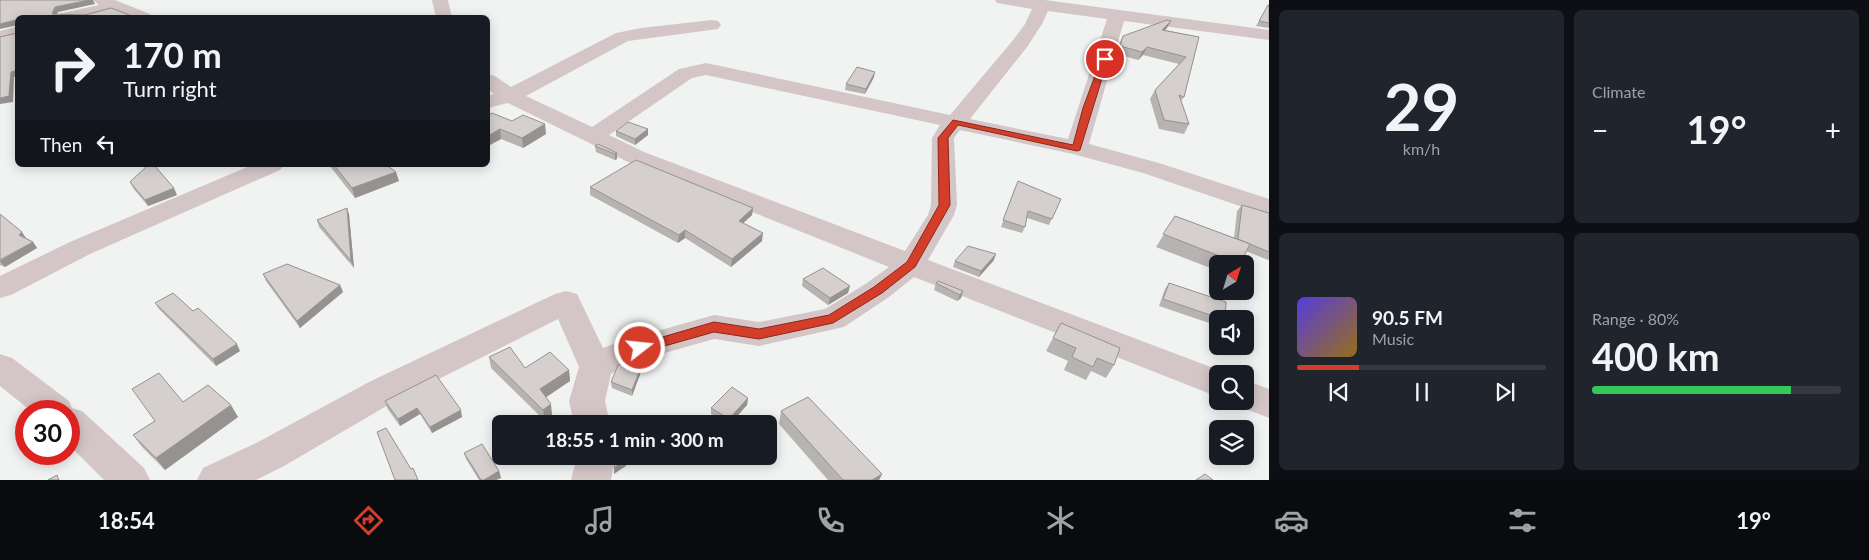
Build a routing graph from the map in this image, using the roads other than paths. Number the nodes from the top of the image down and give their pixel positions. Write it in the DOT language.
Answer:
graph roads {
  1 [pos="440,0"];
  2 [pos="1003,0"];
  3 [pos="107,3"];
  4 [pos="1042,4"];
  5 [pos="1117,14"];
  6 [pos="73,15"];
  7 [pos="137,15"];
  8 [pos="443,15"];
  9 [pos="712,25"];
  10 [pos="15,31"];
  11 [pos="1269,34"];
  12 [pos="0,37"];
  13 [pos="490,83"];
  14 [pos="499,99"];
  15 [pos="956,122"];
  16 [pos="592,136"];
  17 [pos="1077,148"];
  18 [pos="267,167"];
  19 [pos="1269,208"];
  20 [pos="911,264"];
  21 [pos="0,288"];
  22 [pos="0,367"];
  23 [pos="596,367"];
  24 [pos="1209,380"];
  25 [pos="1254,398"];
  26 [pos="42,400"];
  27 [pos="1269,404"];
  28 [pos="590,415"];
  29 [pos="80,432"];
  30 [pos="594,465"];
  31 [pos="130,480"];
  32 [pos="217,480"];
  33 [pos="591,480"];
  1 -- 8 [label="street"];
  2 -- 4 [label="street"];
  3 -- 6 [label="street"];
  3 -- 7 [label="street"];
  4 -- 5 [label="street"];
  4 -- 15 [label="street"];
  5 -- 11 [label="street"];
  5 -- 17 [label="street"];
  9 -- 14 [label="street"];
  10 -- 12 [label="street"];
  13 -- 14 [label="street"];
  14 -- 16 [label="street"];
  15 -- 16 [label="street"];
  15 -- 17 [label="street"];
  15 -- 20 [label="street"];
  16 -- 20 [label="street"];
  17 -- 19 [label="street"];
  18 -- 21 [label="street"];
  20 -- 23 [label="street"];
  20 -- 24 [label="street"];
  22 -- 26 [label="street"];
  23 -- 28 [label="street"];
  23 -- 32 [label="street"];
  25 -- 27 [label="street"];
  29 -- 31 [label="street"];
  30 -- 33 [label="street"];
}
